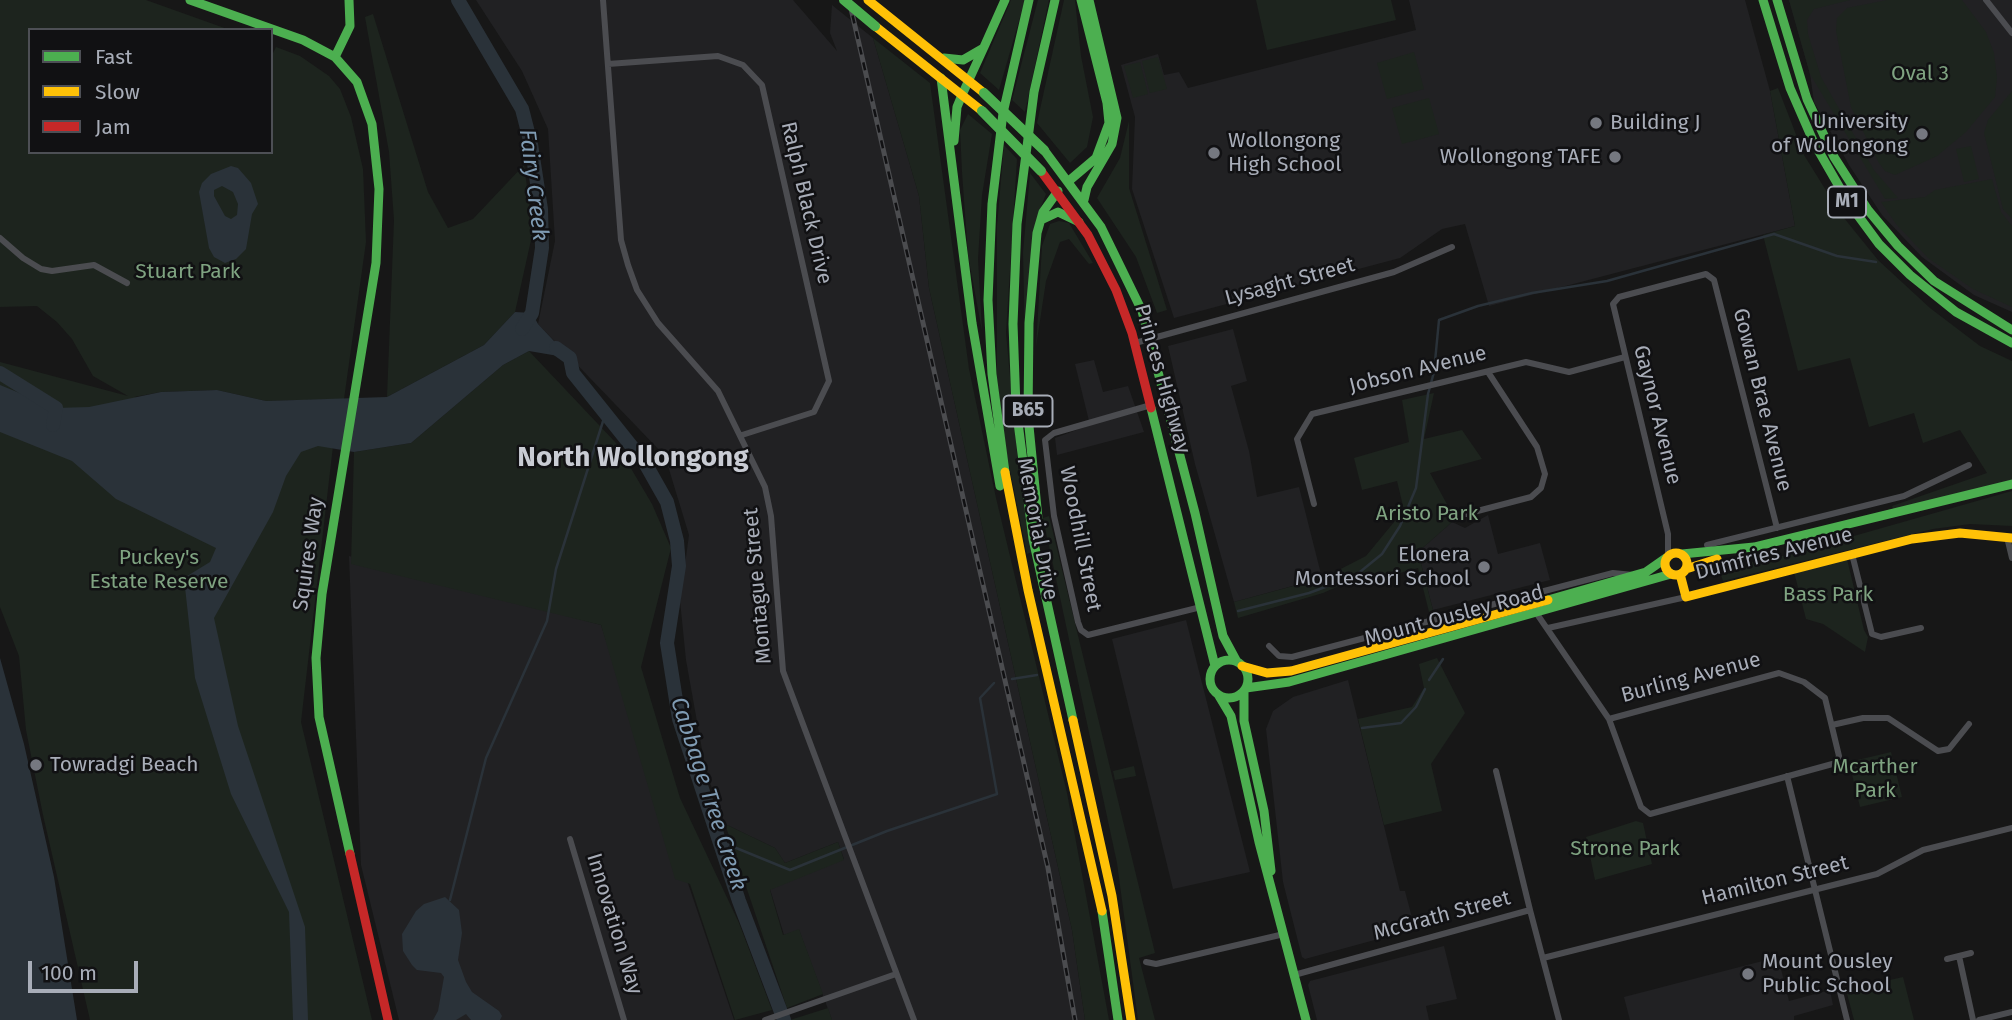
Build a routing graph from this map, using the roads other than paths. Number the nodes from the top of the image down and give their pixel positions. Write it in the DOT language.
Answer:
graph roads {
  1 [pos="190,0"];
  2 [pos="349,0"];
  3 [pos="603,0"];
  4 [pos="844,0"];
  5 [pos="867,0"];
  6 [pos="1005,0"];
  7 [pos="1029,0"];
  8 [pos="1055,0"];
  9 [pos="1081,0"];
  10 [pos="1089,0"];
  11 [pos="1763,0"];
  12 [pos="1777,0"];
  13 [pos="1986,0"];
  14 [pos="269,28"];
  15 [pos="273,29"];
  16 [pos="2012,33"];
  17 [pos="984,47"];
  18 [pos="335,57"];
  19 [pos="940,58"];
  20 [pos="608,64"];
  21 [pos="941,78"];
  22 [pos="968,80"];
  23 [pos="962,95"];
  24 [pos="953,162"];
  25 [pos="1070,180"];
  26 [pos="1058,191"];
  27 [pos="1084,200"];
  28 [pos="1040,221"];
  29 [pos="1079,222"];
  30 [pos="0,238"];
  31 [pos="1452,247"];
  32 [pos="1714,280"];
  33 [pos="127,283"];
  34 [pos="2012,330"];
  35 [pos="1151,339"];
  36 [pos="1135,343"];
  37 [pos="2012,343"];
  38 [pos="1625,357"];
  39 [pos="1488,372"];
  40 [pos="1153,411"];
  41 [pos="1171,417"];
  42 [pos="742,435"];
  43 [pos="1969,465"];
  44 [pos="2012,484"];
  45 [pos="1314,504"];
  46 [pos="1466,514"];
  47 [pos="1777,528"];
  48 [pos="1832,530"];
  49 [pos="1668,534"];
  50 [pos="2010,538"];
  51 [pos="1707,544"];
  52 [pos="1681,553"];
  53 [pos="1852,554"];
  54 [pos="1667,557"];
  55 [pos="2012,558"];
  56 [pos="1679,573"];
  57 [pos="1635,576"];
  58 [pos="1028,590"];
  59 [pos="1686,597"];
  60 [pos="1048,600"];
  61 [pos="1203,607"];
  62 [pos="1537,614"];
  63 [pos="1548,628"];
  64 [pos="1921,628"];
  65 [pos="1339,644"];
  66 [pos="1269,646"];
  67 [pos="1331,661"];
  68 [pos="1240,664"];
  69 [pos="1215,666"];
  70 [pos="1245,690"];
  71 [pos="1219,696"];
  72 [pos="1609,719"];
  73 [pos="1832,724"];
  74 [pos="1969,724"];
  75 [pos="1496,771"];
  76 [pos="1787,776"];
  77 [pos="2012,828"];
  78 [pos="570,839"];
  79 [pos="1272,883"];
  80 [pos="1814,889"];
  81 [pos="1530,910"];
  82 [pos="1284,934"];
  83 [pos="1971,953"];
  84 [pos="1959,956"];
  85 [pos="1543,958"];
  86 [pos="1947,959"];
  87 [pos="1146,962"];
  88 [pos="896,974"];
  89 [pos="1294,975"];
  90 [pos="2012,1012"];
  91 [pos="388,1020"];
  92 [pos="624,1020"];
  93 [pos="765,1020"];
  94 [pos="914,1020"];
  95 [pos="1118,1020"];
  96 [pos="1131,1020"];
  97 [pos="1306,1020"];
  98 [pos="1559,1020"];
  99 [pos="1847,1020"];
  100 [pos="1973,1020"];
  101 [pos="1979,1020"];
  1 -- 14 [label="main road"];
  2 -- 18 [label="main road"];
  3 -- 20 [label="street, Montague Street"];
  4 -- 21 [label="main road, Princes Highway, bridge"];
  5 -- 19 [label="main road, Princes Highway"];
  6 -- 17 [label="main road, B65"];
  7 -- 58 [label="main road, Memorial Drive"];
  8 -- 60 [label="main road, Memorial Drive"];
  9 -- 25 [label="main road, B65"];
  10 -- 27 [label="main road"];
  11 -- 37 [label="main road, M1"];
  12 -- 34 [label="main road, M1"];
  13 -- 16 [label="street"];
  15 -- 18 [label="main road"];
  17 -- 19 [label="main road"];
  17 -- 22 [label="main road, B65"];
  18 -- 91 [label="main road, Squires Way"];
  19 -- 22 [label="main road, Princes Highway"];
  20 -- 42 [label="street, Montague Street"];
  20 -- 42 [label="street, Ralph Black Drive"];
  21 -- 23 [label="main road, Princes Highway"];
  21 -- 24 [label="main road, B65"];
  22 -- 23 [label="main road, B65"];
  22 -- 25 [label="main road, Princes Highway, bridge"];
  23 -- 24 [label="main road, B65"];
  23 -- 26 [label="main road, Princes Highway, bridge"];
  24 -- 58 [label="main road, B65"];
  25 -- 26 [label="main road, B65"];
  25 -- 27 [label="main road, Princes Highway"];
  26 -- 28 [label="main road, B65"];
  26 -- 29 [label="main road, Princes Highway"];
  27 -- 35 [label="main road, Princes Highway"];
  28 -- 29 [label="main road"];
  28 -- 60 [label="main road, B65"];
  29 -- 36 [label="main road, Princes Highway"];
  30 -- 33 [label="street"];
  31 -- 35 [label="street, Lysaght Street"];
  32 -- 38 [label="street, Gaynor Avenue"];
  32 -- 47 [label="street, Gowan Brae Avenue"];
  35 -- 36 [label="street, Lysaght Street"];
  35 -- 41 [label="main road, Princes Highway"];
  36 -- 40 [label="main road, Princes Highway"];
  38 -- 39 [label="street, Jobson Avenue"];
  38 -- 49 [label="street, Gaynor Avenue"];
  39 -- 45 [label="street, Jobson Avenue"];
  39 -- 46 [label="street"];
  40 -- 41 [label="main road"];
  40 -- 61 [label="main road, Princes Highway"];
  40 -- 61 [label="street, Woodhill Street"];
  41 -- 68 [label="main road, Princes Highway"];
  42 -- 88 [label="street, Montague Street"];
  43 -- 47 [label="street"];
  44 -- 48 [label="main road, Mount Ousley Road"];
  47 -- 51 [label="street"];
  48 -- 52 [label="main road, Mount Ousley Road"];
  48 -- 56 [label="main road, Mount Ousley Road"];
  49 -- 52 [label="street, Gaynor Avenue"];
  49 -- 54 [label="street, Gaynor Avenue"];
  50 -- 53 [label="main road, Dumfries Avenue"];
  50 -- 55 [label="street"];
  52 -- 54 [label="main road, Mount Ousley Road"];
  52 -- 56 [label="main road"];
  53 -- 59 [label="main road, Dumfries Avenue"];
  53 -- 64 [label="street"];
  54 -- 56 [label="main road"];
  54 -- 57 [label="main road, Mount Ousley Road"];
  56 -- 59 [label="main road"];
  56 -- 62 [label="main road, Mount Ousley Road"];
  57 -- 65 [label="street, Mount Ousley Road"];
  57 -- 67 [label="main road, Mount Ousley Road"];
  58 -- 95 [label="main road, Memorial Drive / B65"];
  59 -- 63 [label="street, Dumfries Avenue"];
  60 -- 96 [label="main road, Memorial Drive / B65"];
  61 -- 69 [label="main road, Princes Highway"];
  62 -- 63 [label="street"];
  62 -- 70 [label="main road, Mount Ousley Road"];
  63 -- 72 [label="street"];
  65 -- 66 [label="street, Mount Ousley Road"];
  65 -- 67 [label="street, Mount Ousley Road"];
  67 -- 68 [label="main road, Mount Ousley Road"];
  68 -- 69 [label="main road"];
  68 -- 70 [label="main road"];
  69 -- 71 [label="main road"];
  70 -- 71 [label="main road"];
  70 -- 79 [label="main road"];
  71 -- 79 [label="main road"];
  72 -- 73 [label="street, Burling Avenue"];
  72 -- 76 [label="street"];
  73 -- 74 [label="street"];
  73 -- 76 [label="street, Burling Avenue"];
  75 -- 81 [label="street"];
  76 -- 80 [label="street"];
  77 -- 80 [label="street, Hamilton Street"];
  78 -- 92 [label="street, Innovation Way"];
  79 -- 82 [label="main road"];
  80 -- 85 [label="street, Hamilton Street"];
  80 -- 99 [label="street"];
  81 -- 85 [label="street, McGrath Street"];
  81 -- 89 [label="street, McGrath Street"];
  82 -- 87 [label="street"];
  82 -- 89 [label="main road"];
  83 -- 84 [label="street"];
  84 -- 86 [label="street"];
  84 -- 100 [label="street"];
  85 -- 98 [label="street, McGrath Street"];
  88 -- 93 [label="street"];
  88 -- 94 [label="street, Montague Street"];
  89 -- 97 [label="main road"];
  90 -- 101 [label="street"];
}
